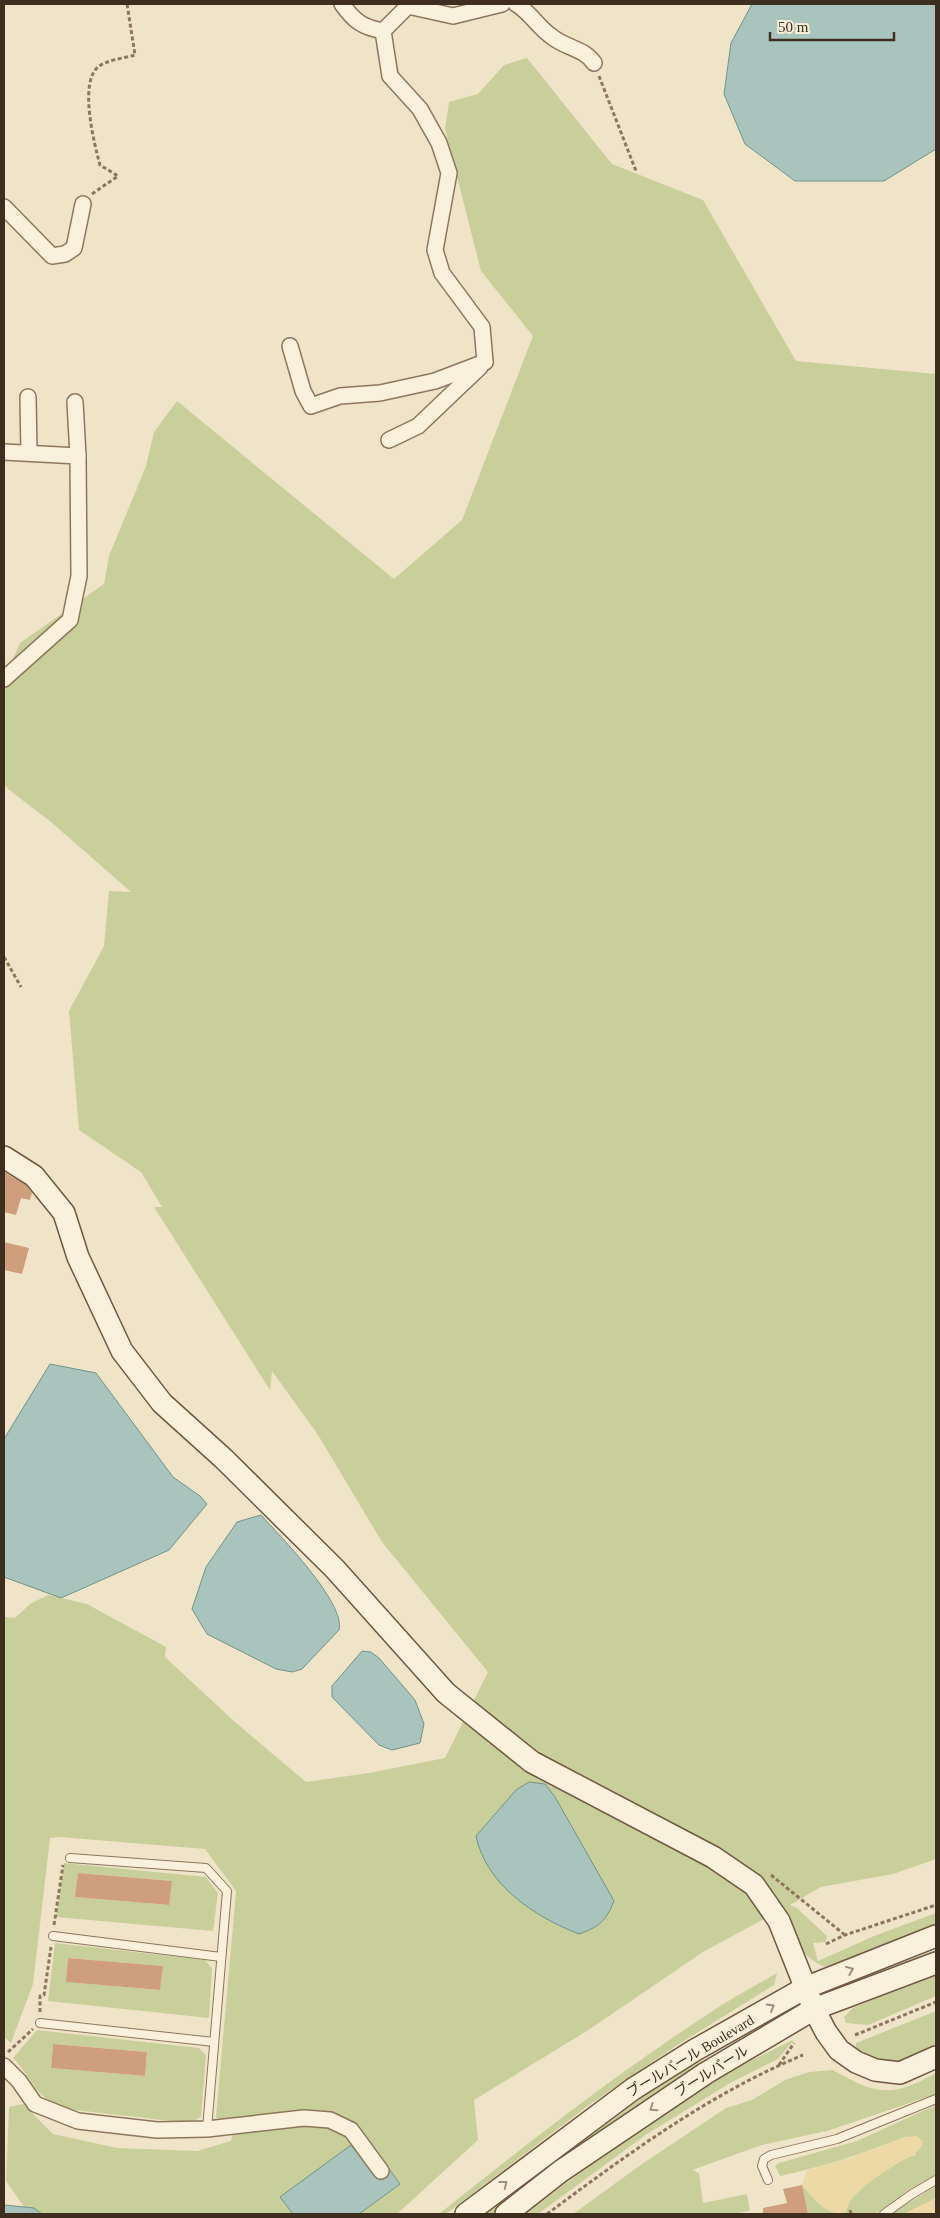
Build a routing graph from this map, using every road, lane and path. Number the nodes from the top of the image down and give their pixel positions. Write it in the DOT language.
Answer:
graph roads {
  1 [pos="126,4"];
  2 [pos="342,4"];
  3 [pos="502,4"];
  4 [pos="516,4"];
  5 [pos="409,5"];
  6 [pos="383,30"];
  7 [pos="594,63"];
  8 [pos="636,171"];
  9 [pos="83,204"];
  10 [pos="4,209"];
  11 [pos="290,346"];
  12 [pos="484,362"];
  13 [pos="28,397"];
  14 [pos="75,402"];
  15 [pos="390,440"];
  16 [pos="4,452"];
  17 [pos="29,453"];
  18 [pos="78,456"];
  19 [pos="4,679"];
  20 [pos="4,957"];
  21 [pos="21,987"];
  22 [pos="4,1157"];
  23 [pos="70,1858"];
  24 [pos="768,1873"];
  25 [pos="936,1905"];
  26 [pos="844,1935"];
  27 [pos="53,1936"];
  28 [pos="936,1936"];
  29 [pos="826,1944"];
  30 [pos="222,1956"];
  31 [pos="936,1963"];
  32 [pos="805,1988"];
  33 [pos="936,2002"];
  34 [pos="814,2009"];
  35 [pos="40,2023"];
  36 [pos="855,2035"];
  37 [pos="799,2036"];
  38 [pos="214,2042"];
  39 [pos="803,2055"];
  40 [pos="4,2056"];
  41 [pos="936,2057"];
  42 [pos="779,2065"];
  43 [pos="4,2066"];
  44 [pos="936,2099"];
  45 [pos="207,2129"];
  46 [pos="381,2171"];
  47 [pos="768,2180"];
  48 [pos="936,2180"];
  49 [pos="850,2210"];
  50 [pos="466,2214"];
  51 [pos="506,2214"];
  52 [pos="547,2214"];
  53 [pos="851,2214"];
  54 [pos="884,2214"];
  1 -- 9 [label="path"];
  2 -- 6 [label="street"];
  3 -- 5 [label="street"];
  4 -- 7 [label="street"];
  5 -- 6 [label="street"];
  6 -- 12 [label="street"];
  7 -- 8 [label="path"];
  9 -- 10 [label="street"];
  11 -- 12 [label="street"];
  12 -- 15 [label="street"];
  13 -- 17 [label="street"];
  14 -- 18 [label="street"];
  16 -- 17 [label="street"];
  17 -- 18 [label="street"];
  18 -- 19 [label="street"];
  20 -- 21 [label="path"];
  22 -- 32 [label="street"];
  23 -- 30 [label="lane"];
  24 -- 26 [label="path"];
  25 -- 26 [label="path"];
  26 -- 29 [label="path"];
  27 -- 30 [label="lane"];
  32 -- 28 [label="street, ブールバール Boulevard, one-way"];
  30 -- 38 [label="lane"];
  31 -- 34 [label="street, ブールバール"];
  32 -- 34 [label="street"];
  50 -- 32 [label="street, ブールバール Boulevard, one-way"];
  33 -- 36 [label="path"];
  34 -- 41 [label="street"];
  34 -- 51 [label="street, ブールバール, one-way"];
  35 -- 38 [label="lane"];
  35 -- 40 [label="path"];
  37 -- 42 [label="path"];
  38 -- 45 [label="lane"];
  39 -- 42 [label="path"];
  42 -- 52 [label="path"];
  43 -- 45 [label="street"];
  44 -- 47 [label="lane"];
  45 -- 46 [label="street"];
  48 -- 54 [label="lane"];
  49 -- 53 [label="path"];
}
